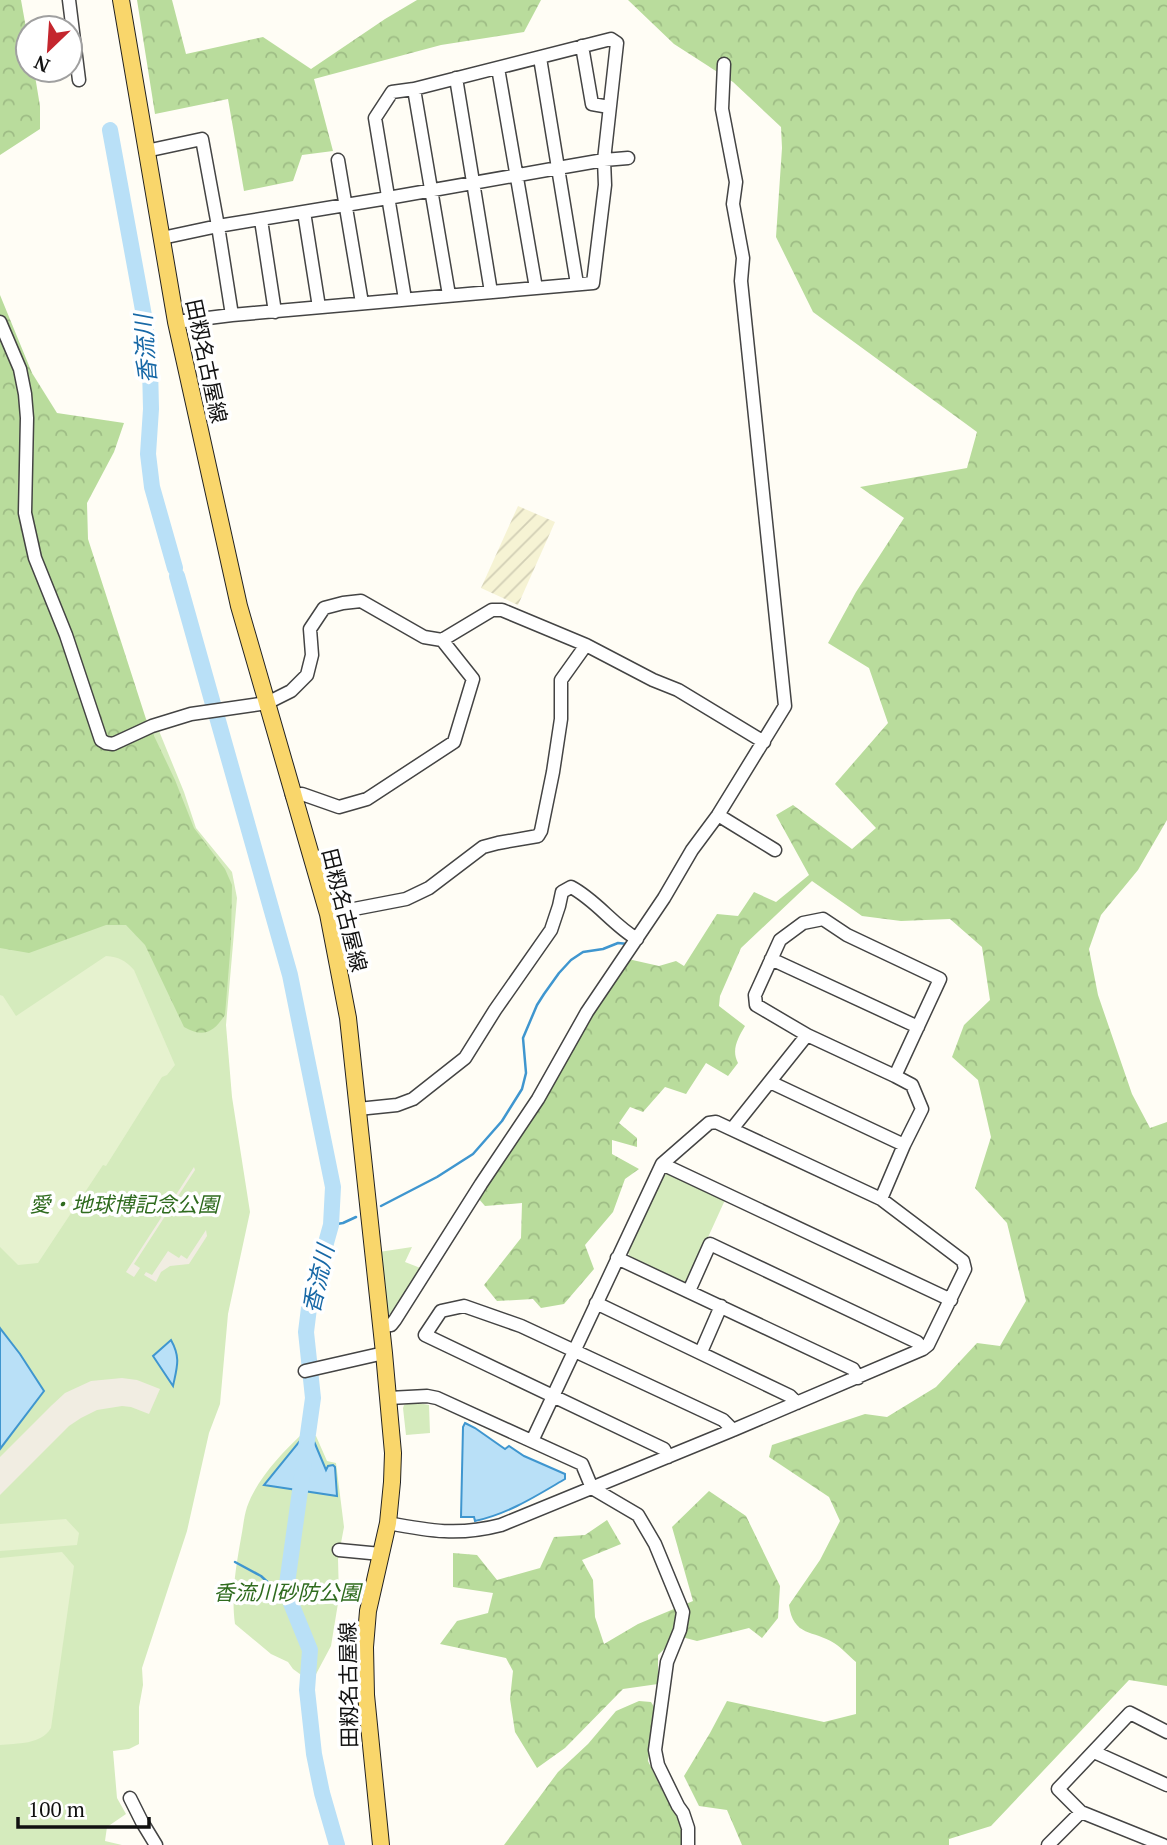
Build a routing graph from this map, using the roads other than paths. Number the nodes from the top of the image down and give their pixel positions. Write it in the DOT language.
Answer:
graph roads {
  1 [pos="121,0"];
  2 [pos="582,46"];
  3 [pos="540,58"];
  4 [pos="724,64"];
  5 [pos="498,68"];
  6 [pos="456,78"];
  7 [pos="414,89"];
  8 [pos="609,107"];
  9 [pos="146,151"];
  10 [pos="628,158"];
  11 [pos="338,160"];
  12 [pos="604,160"];
  13 [pos="558,168"];
  14 [pos="516,176"];
  15 [pos="473,183"];
  16 [pos="431,190"];
  17 [pos="388,198"];
  18 [pos="346,205"];
  19 [pos="303,212"];
  20 [pos="261,220"];
  21 [pos="218,226"];
  22 [pos="162,238"];
  23 [pos="577,284"];
  24 [pos="536,288"];
  25 [pos="491,292"];
  26 [pos="449,295"];
  27 [pos="405,299"];
  28 [pos="362,303"];
  29 [pos="319,307"];
  30 [pos="275,312"];
  31 [pos="232,315"];
  32 [pos="0,322"];
  33 [pos="176,322"];
  34 [pos="442,639"];
  35 [pos="586,645"];
  36 [pos="267,703"];
  37 [pos="764,742"];
  38 [pos="292,795"];
  39 [pos="718,815"];
  40 [pos="775,850"];
  41 [pos="328,914"];
  42 [pos="637,939"];
  43 [pos="771,959"];
  44 [pos="918,1027"];
  45 [pos="807,1035"];
  46 [pos="895,1076"];
  47 [pos="770,1082"];
  48 [pos="358,1109"];
  49 [pos="732,1129"];
  50 [pos="904,1145"];
  51 [pos="662,1164"];
  52 [pos="881,1199"];
  53 [pos="617,1258"];
  54 [pos="689,1291"];
  55 [pos="951,1300"];
  56 [pos="596,1303"];
  57 [pos="721,1306"];
  58 [pos="381,1326"];
  59 [pos="923,1349"];
  60 [pos="573,1350"];
  61 [pos="701,1352"];
  62 [pos="384,1353"];
  63 [pos="305,1371"];
  64 [pos="858,1378"];
  65 [pos="552,1396"];
  66 [pos="389,1398"];
  67 [pos="797,1403"];
  68 [pos="733,1430"];
  69 [pos="532,1441"];
  70 [pos="668,1457"];
  71 [pos="592,1488"];
  72 [pos="388,1523"];
  73 [pos="340,1550"];
  74 [pos="381,1554"];
  75 [pos="1167,1732"];
  76 [pos="1094,1752"];
  77 [pos="1167,1785"];
  78 [pos="130,1798"];
  79 [pos="1081,1812"];
  80 [pos="156,1845"];
  81 [pos="381,1845"];
  82 [pos="688,1845"];
  83 [pos="1048,1845"];
  84 [pos="1163,1845"];
  1 -- 9 [label="main road, 田籾名古屋線"];
  2 -- 3 [label="street"];
  2 -- 8 [label="street"];
  2 -- 8 [label="street"];
  3 -- 5 [label="street"];
  3 -- 13 [label="street"];
  4 -- 37 [label="street"];
  5 -- 6 [label="street"];
  5 -- 14 [label="street"];
  6 -- 7 [label="street"];
  6 -- 15 [label="street"];
  7 -- 16 [label="street"];
  7 -- 17 [label="street"];
  8 -- 12 [label="street"];
  9 -- 21 [label="street"];
  9 -- 22 [label="main road, 田籾名古屋線"];
  10 -- 12 [label="street"];
  11 -- 18 [label="street"];
  12 -- 13 [label="street"];
  12 -- 23 [label="street"];
  13 -- 14 [label="street"];
  13 -- 23 [label="street"];
  14 -- 15 [label="street"];
  14 -- 24 [label="street"];
  15 -- 16 [label="street"];
  15 -- 25 [label="street"];
  16 -- 17 [label="street"];
  16 -- 26 [label="street"];
  17 -- 18 [label="street"];
  17 -- 27 [label="street"];
  18 -- 19 [label="street"];
  18 -- 28 [label="street"];
  19 -- 20 [label="street"];
  19 -- 29 [label="street"];
  20 -- 21 [label="street"];
  20 -- 30 [label="street"];
  21 -- 22 [label="street"];
  21 -- 31 [label="street"];
  22 -- 33 [label="main road, 田籾名古屋線"];
  23 -- 24 [label="street"];
  24 -- 25 [label="street"];
  25 -- 26 [label="street"];
  26 -- 27 [label="street"];
  27 -- 28 [label="street"];
  28 -- 29 [label="street"];
  29 -- 30 [label="street"];
  30 -- 31 [label="street"];
  31 -- 33 [label="street"];
  32 -- 36 [label="street"];
  33 -- 36 [label="main road, 田籾名古屋線"];
  34 -- 35 [label="street"];
  34 -- 36 [label="street"];
  34 -- 38 [label="street"];
  35 -- 37 [label="street"];
  35 -- 41 [label="street"];
  36 -- 38 [label="main road, 田籾名古屋線"];
  37 -- 39 [label="street"];
  38 -- 41 [label="main road, 田籾名古屋線"];
  39 -- 40 [label="street"];
  39 -- 42 [label="street"];
  41 -- 48 [label="main road, 田籾名古屋線"];
  42 -- 48 [label="street"];
  42 -- 58 [label="street"];
  43 -- 44 [label="street"];
  43 -- 44 [label="street"];
  43 -- 45 [label="street"];
  44 -- 46 [label="street"];
  45 -- 46 [label="street"];
  45 -- 47 [label="street"];
  46 -- 50 [label="street"];
  47 -- 49 [label="street"];
  47 -- 50 [label="street"];
  48 -- 58 [label="main road, 田籾名古屋線"];
  49 -- 51 [label="street"];
  49 -- 52 [label="street"];
  50 -- 52 [label="street"];
  51 -- 53 [label="street"];
  51 -- 55 [label="street"];
  52 -- 55 [label="street"];
  53 -- 54 [label="street"];
  53 -- 56 [label="street"];
  54 -- 57 [label="street"];
  54 -- 59 [label="street"];
  55 -- 59 [label="street"];
  56 -- 60 [label="street"];
  56 -- 61 [label="street"];
  57 -- 61 [label="street"];
  57 -- 64 [label="street"];
  58 -- 62 [label="main road, 田籾名古屋線"];
  59 -- 64 [label="street"];
  60 -- 65 [label="street"];
  60 -- 65 [label="street"];
  60 -- 68 [label="street"];
  61 -- 67 [label="street"];
  62 -- 63 [label="street"];
  62 -- 66 [label="main road, 田籾名古屋線"];
  64 -- 67 [label="street"];
  65 -- 69 [label="street"];
  65 -- 70 [label="street"];
  66 -- 69 [label="street"];
  66 -- 72 [label="main road, 田籾名古屋線"];
  67 -- 68 [label="street"];
  68 -- 70 [label="street"];
  69 -- 71 [label="street"];
  70 -- 71 [label="street"];
  71 -- 72 [label="street"];
  71 -- 82 [label="street"];
  72 -- 74 [label="main road, 田籾名古屋線"];
  73 -- 74 [label="street"];
  74 -- 81 [label="main road, 田籾名古屋線"];
  75 -- 76 [label="street"];
  76 -- 77 [label="street"];
  76 -- 79 [label="street"];
  78 -- 80 [label="street"];
  79 -- 83 [label="street"];
  79 -- 84 [label="street"];
}
